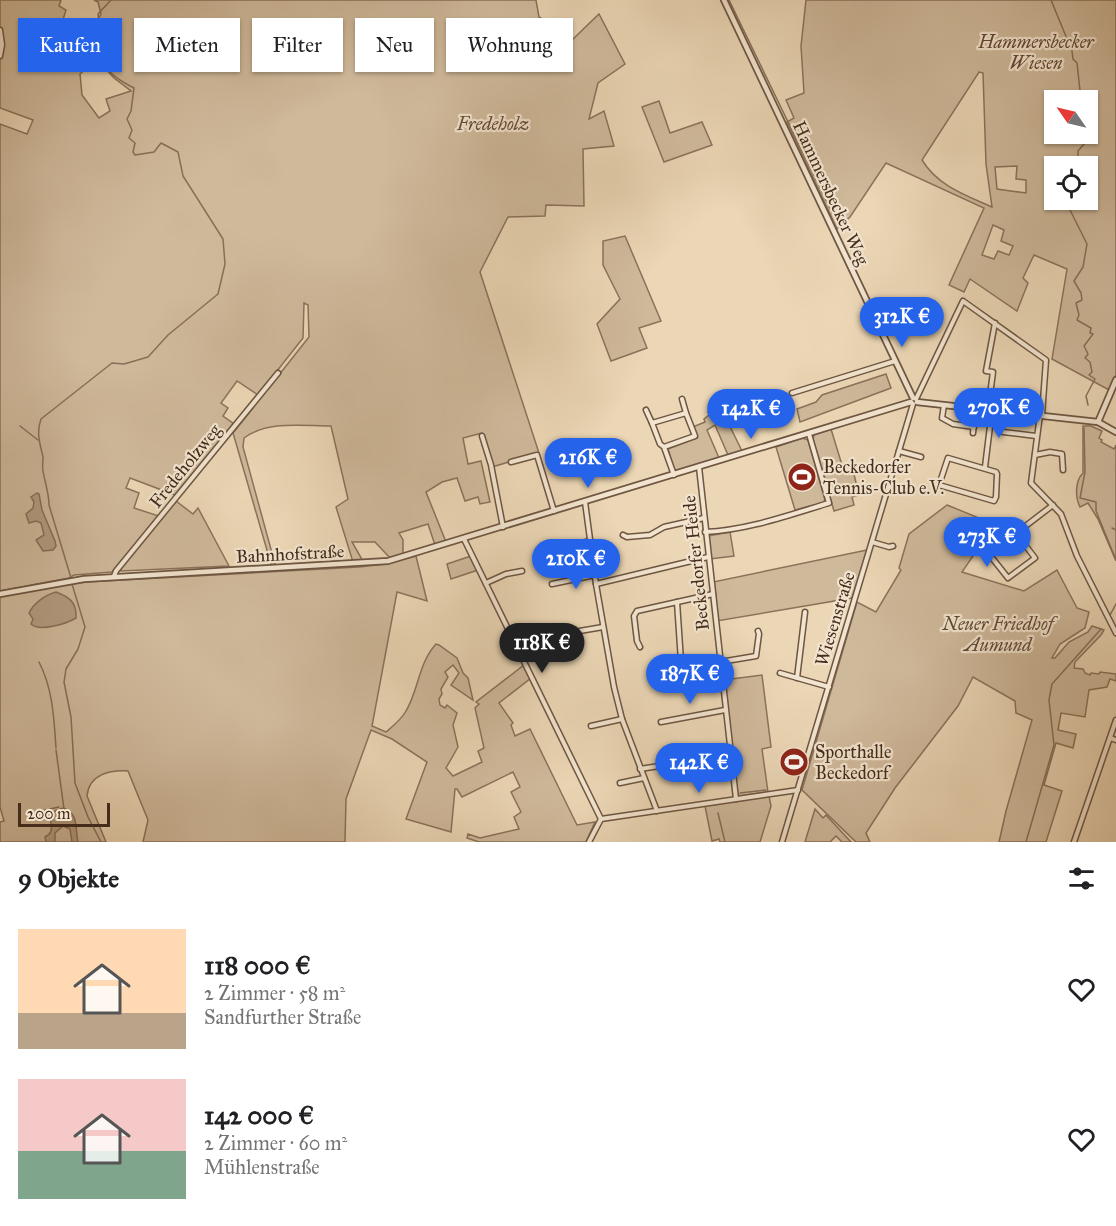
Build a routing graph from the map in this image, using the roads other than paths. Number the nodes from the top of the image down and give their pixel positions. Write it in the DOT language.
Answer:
graph roads {
  1 [pos="724,0"];
  2 [pos="0,30"];
  3 [pos="0,56"];
  4 [pos="995,323"];
  5 [pos="895,361"];
  6 [pos="278,373"];
  7 [pos="1116,380"];
  8 [pos="792,393"];
  9 [pos="682,399"];
  10 [pos="914,401"];
  11 [pos="944,405"];
  12 [pos="646,410"];
  13 [pos="990,410"];
  14 [pos="686,413"];
  15 [pos="1041,415"];
  16 [pos="1098,422"];
  17 [pos="652,423"];
  18 [pos="1003,432"];
  19 [pos="1116,432"];
  20 [pos="973,433"];
  21 [pos="809,434"];
  22 [pos="482,436"];
  23 [pos="1036,436"];
  24 [pos="664,447"];
  25 [pos="899,452"];
  26 [pos="1035,455"];
  27 [pos="921,457"];
  28 [pos="511,462"];
  29 [pos="699,467"];
  30 [pos="985,467"];
  31 [pos="1064,470"];
  32 [pos="674,475"];
  33 [pos="888,487"];
  34 [pos="910,492"];
  35 [pos="585,502"];
  36 [pos="1053,505"];
  37 [pos="554,511"];
  38 [pos="704,518"];
  39 [pos="503,526"];
  40 [pos="705,532"];
  41 [pos="1016,533"];
  42 [pos="623,535"];
  43 [pos="464,539"];
  44 [pos="590,541"];
  45 [pos="872,542"];
  46 [pos="893,546"];
  47 [pos="562,551"];
  48 [pos="708,557"];
  49 [pos="522,570"];
  50 [pos="595,575"];
  51 [pos="114,576"];
  52 [pos="486,583"];
  53 [pos="552,584"];
  54 [pos="596,584"];
  55 [pos="0,594"];
  56 [pos="712,594"];
  57 [pos="677,602"];
  58 [pos="805,612"];
  59 [pos="603,627"];
  60 [pos="758,631"];
  61 [pos="1116,633"];
  62 [pos="515,642"];
  63 [pos="640,646"];
  64 [pos="720,662"];
  65 [pos="780,673"];
  66 [pos="797,678"];
  67 [pos="656,682"];
  68 [pos="829,687"];
  69 [pos="725,710"];
  70 [pos="622,719"];
  71 [pos="1116,720"];
  72 [pos="661,722"];
  73 [pos="591,726"];
  74 [pos="1110,738"];
  75 [pos="1116,740"];
  76 [pos="729,755"];
  77 [pos="640,769"];
  78 [pos="644,778"];
  79 [pos="620,783"];
  80 [pos="798,790"];
  81 [pos="735,799"];
  82 [pos="657,811"];
  83 [pos="601,819"];
  84 [pos="589,842"];
  85 [pos="782,842"];
  86 [pos="1074,842"];
  1 -- 5 [label="street, Hammersbecker Weg"];
  2 -- 3 [label="street"];
  4 -- 10 [label="street, Wiesenstraße"];
  4 -- 13 [label="street"];
  4 -- 15 [label="street"];
  5 -- 8 [label="street"];
  5 -- 10 [label="street, Hammersbecker Weg"];
  6 -- 51 [label="street, Fredeholzweg"];
  7 -- 16 [label="street"];
  9 -- 14 [label="street"];
  10 -- 11 [label="street"];
  10 -- 21 [label="street, Bahnhofstraße"];
  10 -- 25 [label="street, Wiesenstraße"];
  11 -- 13 [label="street"];
  11 -- 20 [label="street"];
  12 -- 17 [label="street"];
  13 -- 15 [label="street"];
  13 -- 30 [label="street"];
  14 -- 17 [label="street"];
  14 -- 24 [label="street"];
  15 -- 16 [label="street"];
  15 -- 23 [label="street"];
  16 -- 19 [label="street"];
  17 -- 24 [label="street"];
  18 -- 23 [label="street"];
  21 -- 29 [label="street, Bahnhofstraße"];
  21 -- 40 [label="street"];
  22 -- 39 [label="street"];
  23 -- 26 [label="street"];
  24 -- 32 [label="street"];
  25 -- 27 [label="street"];
  25 -- 33 [label="street, Wiesenstraße"];
  26 -- 31 [label="street"];
  26 -- 36 [label="street"];
  28 -- 37 [label="street"];
  29 -- 32 [label="street, Bahnhofstraße"];
  29 -- 38 [label="street, Beckedorfer Heide"];
  30 -- 30 [label="street"];
  32 -- 35 [label="street, Bahnhofstraße"];
  33 -- 34 [label="street"];
  33 -- 45 [label="street, Wiesenstraße"];
  35 -- 37 [label="street, Bahnhofstraße"];
  35 -- 44 [label="street"];
  36 -- 41 [label="street"];
  36 -- 61 [label="street"];
  37 -- 39 [label="street, Bahnhofstraße"];
  38 -- 40 [label="street, Beckedorfer Heide"];
  38 -- 42 [label="street"];
  39 -- 43 [label="street, Bahnhofstraße"];
  40 -- 48 [label="street, Beckedorfer Heide"];
  41 -- 41 [label="street"];
  43 -- 51 [label="street, Bahnhofstraße"];
  43 -- 52 [label="street"];
  44 -- 47 [label="street"];
  44 -- 50 [label="street"];
  45 -- 46 [label="street"];
  45 -- 68 [label="street, Wiesenstraße"];
  48 -- 54 [label="street"];
  48 -- 56 [label="street, Beckedorfer Heide"];
  49 -- 52 [label="street"];
  50 -- 53 [label="street"];
  50 -- 54 [label="street"];
  51 -- 55 [label="street, Bahnhofstraße"];
  52 -- 62 [label="street"];
  54 -- 59 [label="street"];
  56 -- 57 [label="street"];
  56 -- 64 [label="street, Beckedorfer Heide"];
  57 -- 63 [label="street"];
  57 -- 67 [label="street"];
  58 -- 66 [label="street"];
  59 -- 62 [label="street"];
  59 -- 70 [label="street"];
  60 -- 64 [label="street"];
  62 -- 83 [label="street"];
  64 -- 69 [label="street, Beckedorfer Heide"];
  65 -- 66 [label="street"];
  66 -- 68 [label="street"];
  68 -- 80 [label="street, Wiesenstraße"];
  69 -- 72 [label="street"];
  69 -- 76 [label="street, Beckedorfer Heide"];
  70 -- 73 [label="street"];
  70 -- 77 [label="street"];
  71 -- 74 [label="street"];
  74 -- 75 [label="street"];
  74 -- 86 [label="street"];
  76 -- 77 [label="street"];
  76 -- 81 [label="street, Beckedorfer Heide"];
  77 -- 78 [label="street"];
  78 -- 79 [label="street"];
  78 -- 82 [label="street"];
  80 -- 81 [label="street"];
  80 -- 85 [label="street, Wiesenstraße"];
  81 -- 82 [label="street"];
  82 -- 83 [label="street"];
  83 -- 84 [label="street"];
}
